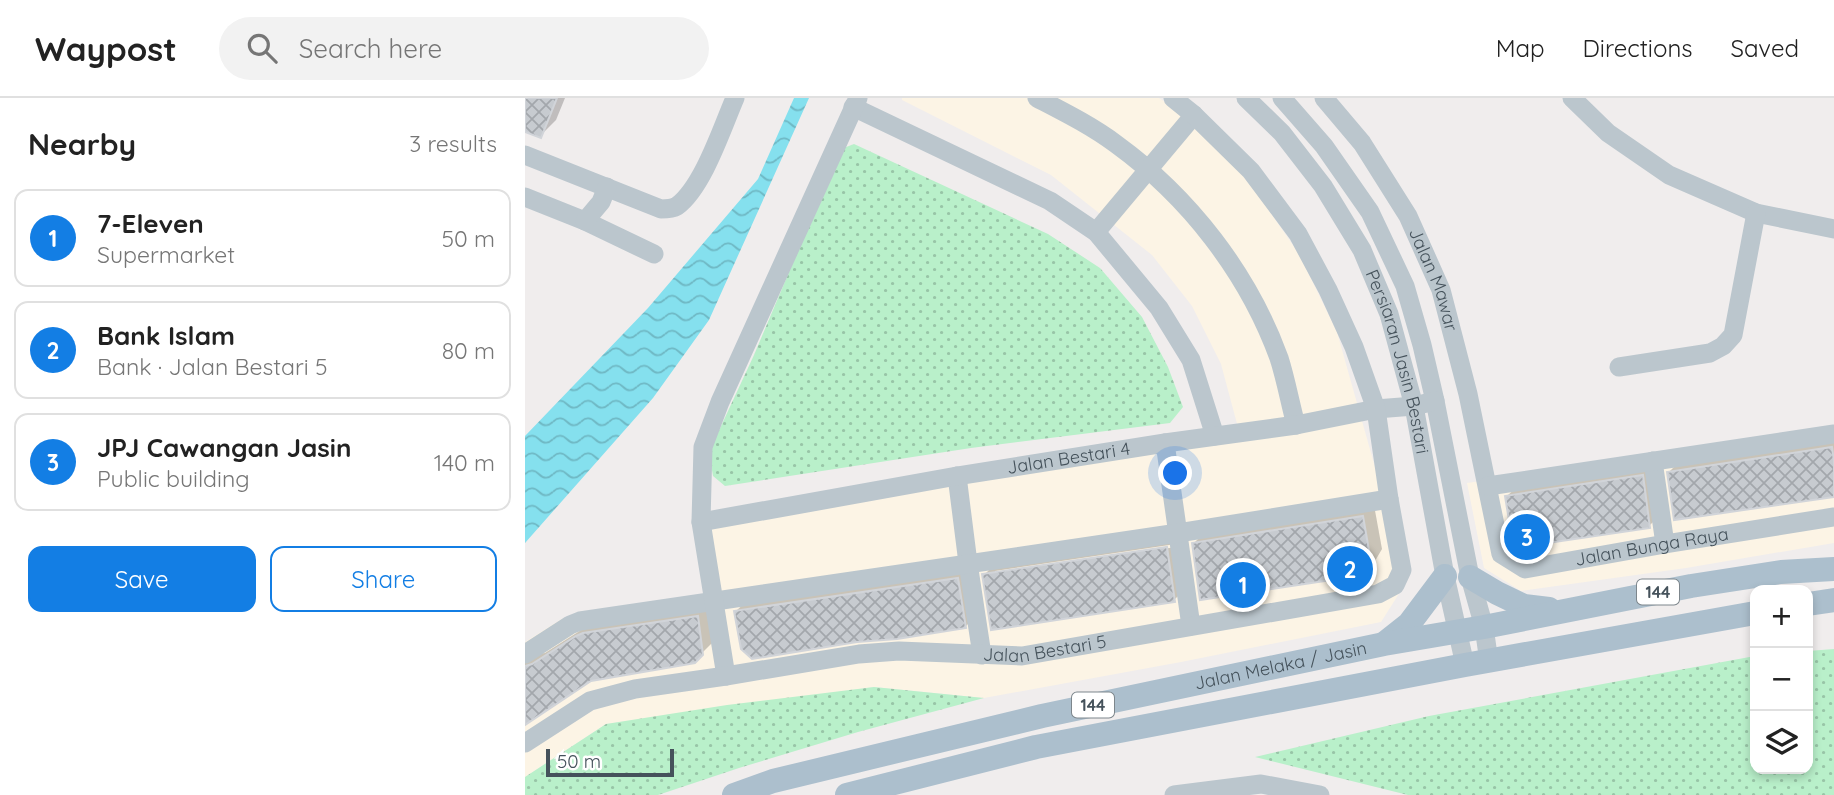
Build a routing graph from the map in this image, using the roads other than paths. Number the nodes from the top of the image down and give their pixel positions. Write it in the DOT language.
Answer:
graph roads {
  1 [pos="735,98"];
  2 [pos="1037,98"];
  3 [pos="1173,98"];
  4 [pos="1245,98"];
  5 [pos="1282,98"];
  6 [pos="1324,98"];
  7 [pos="1572,98"];
  8 [pos="855,103"];
  9 [pos="1194,114"];
  10 [pos="525,155"];
  11 [pos="1147,170"];
  12 [pos="607,187"];
  13 [pos="525,197"];
  14 [pos="1756,213"];
  15 [pos="585,221"];
  16 [pos="1834,229"];
  17 [pos="1096,232"];
  18 [pos="654,254"];
  19 [pos="1619,367"];
  20 [pos="1435,401"];
  21 [pos="1414,406"];
  22 [pos="1376,409"];
  23 [pos="1296,425"];
  24 [pos="1834,434"];
  25 [pos="1215,436"];
  26 [pos="1165,443"];
  27 [pos="1653,461"];
  28 [pos="957,476"];
  29 [pos="1488,486"];
  30 [pos="1389,499"];
  31 [pos="1834,517"];
  32 [pos="701,522"];
  33 [pos="1178,533"];
  34 [pos="1665,544"];
  35 [pos="968,563"];
  36 [pos="1834,569"];
  37 [pos="1445,576"];
  38 [pos="1470,577"];
  39 [pos="714,600"];
  40 [pos="1834,600"];
  41 [pos="1813,603"];
  42 [pos="1560,611"];
  43 [pos="1750,614"];
  44 [pos="1191,626"];
  45 [pos="1484,627"];
  46 [pos="1457,631"];
  47 [pos="1384,644"];
  48 [pos="525,654"];
  49 [pos="982,655"];
  50 [pos="1477,663"];
  51 [pos="726,676"];
  52 [pos="525,743"];
  53 [pos="734,795"];
  54 [pos="847,795"];
  55 [pos="1174,795"];
  56 [pos="1320,795"];
  1 -- 12 [label="street"];
  2 -- 11 [label="street"];
  3 -- 9 [label="street, Jalan Bestari 5"];
  4 -- 21 [label="street, Persiaran Jasin Bestari"];
  5 -- 20 [label="street, Persiaran Jasin Bestari"];
  6 -- 29 [label="street, Jalan Mawar"];
  7 -- 14 [label="street"];
  8 -- 17 [label="street"];
  8 -- 32 [label="street"];
  9 -- 11 [label="street"];
  9 -- 22 [label="street, Jalan Bestari 5"];
  10 -- 12 [label="street"];
  11 -- 17 [label="street"];
  11 -- 23 [label="street"];
  12 -- 15 [label="street"];
  13 -- 15 [label="street"];
  14 -- 16 [label="street"];
  14 -- 19 [label="street"];
  15 -- 18 [label="street"];
  17 -- 25 [label="street"];
  20 -- 21 [label="street, Jalan Bestari 4"];
  20 -- 38 [label="street, Persiaran Jasin Bestari"];
  21 -- 22 [label="street, Jalan Bestari 4"];
  21 -- 37 [label="street, Persiaran Jasin Bestari"];
  22 -- 23 [label="street, Jalan Bestari 4"];
  22 -- 30 [label="street, Jalan Bestari 5"];
  23 -- 25 [label="street, Jalan Bestari 4"];
  24 -- 27 [label="street"];
  25 -- 26 [label="street, Jalan Bestari 4"];
  26 -- 28 [label="street, Jalan Bestari 4"];
  26 -- 33 [label="street"];
  27 -- 29 [label="street"];
  27 -- 34 [label="street"];
  28 -- 32 [label="street, Jalan Bestari 4"];
  28 -- 35 [label="street"];
  29 -- 34 [label="street, Jalan Bunga Raya"];
  30 -- 33 [label="street"];
  30 -- 44 [label="street, Jalan Bestari 5"];
  31 -- 34 [label="street, Jalan Bunga Raya"];
  32 -- 39 [label="street"];
  33 -- 35 [label="street"];
  33 -- 44 [label="street"];
  35 -- 39 [label="street"];
  35 -- 49 [label="street"];
  36 -- 42 [label="main road, Jalan Melaka / Jasin / 144"];
  37 -- 46 [label="street, Persiaran Jasin Bestari"];
  37 -- 47 [label="main road"];
  38 -- 42 [label="main road"];
  38 -- 45 [label="street, Persiaran Jasin Bestari"];
  39 -- 48 [label="street"];
  39 -- 51 [label="street"];
  40 -- 41 [label="main road"];
  42 -- 45 [label="main road, Jalan Melaka / Jasin / 144"];
  43 -- 50 [label="main road, Jalan Melaka / Jasin / 144"];
  44 -- 49 [label="street, Jalan Bestari 5"];
  45 -- 46 [label="main road, Jalan Melaka / Jasin / 144"];
  45 -- 50 [label="street, Persiaran Jasin Bestari"];
  46 -- 47 [label="main road, Jalan Melaka / Jasin / 144"];
  46 -- 50 [label="street, Persiaran Jasin Bestari"];
  47 -- 53 [label="main road, Jalan Melaka / Jasin / 144"];
  49 -- 51 [label="street, Jalan Bestari 5"];
  50 -- 54 [label="main road, Jalan Melaka / Jasin / 144"];
  51 -- 52 [label="street, Jalan Bestari 5"];
  55 -- 56 [label="street"];
}
